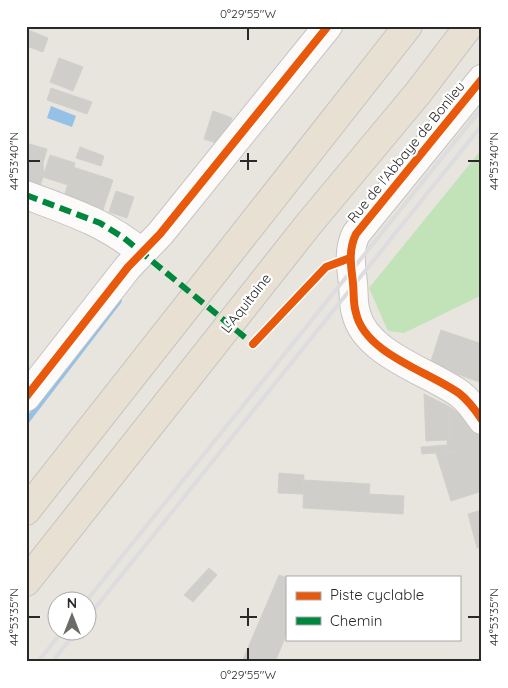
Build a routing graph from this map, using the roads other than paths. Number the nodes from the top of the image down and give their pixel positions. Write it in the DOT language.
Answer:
graph roads {
  1 [pos="328,26"];
  2 [pos="408,26"];
  3 [pos="469,26"];
  4 [pos="482,78"];
  5 [pos="26,195"];
  6 [pos="142,253"];
  7 [pos="26,398"];
  8 [pos="482,420"];
  9 [pos="26,511"];
  10 [pos="26,582"];
  1 -- 6 [label="street"];
  2 -- 9 [label="highway"];
  3 -- 10 [label="highway, L'Aquitaine"];
  4 -- 8 [label="street, Rue de l'Abbaye de Bonlieu"];
  5 -- 6 [label="street"];
  6 -- 7 [label="street"];
}
